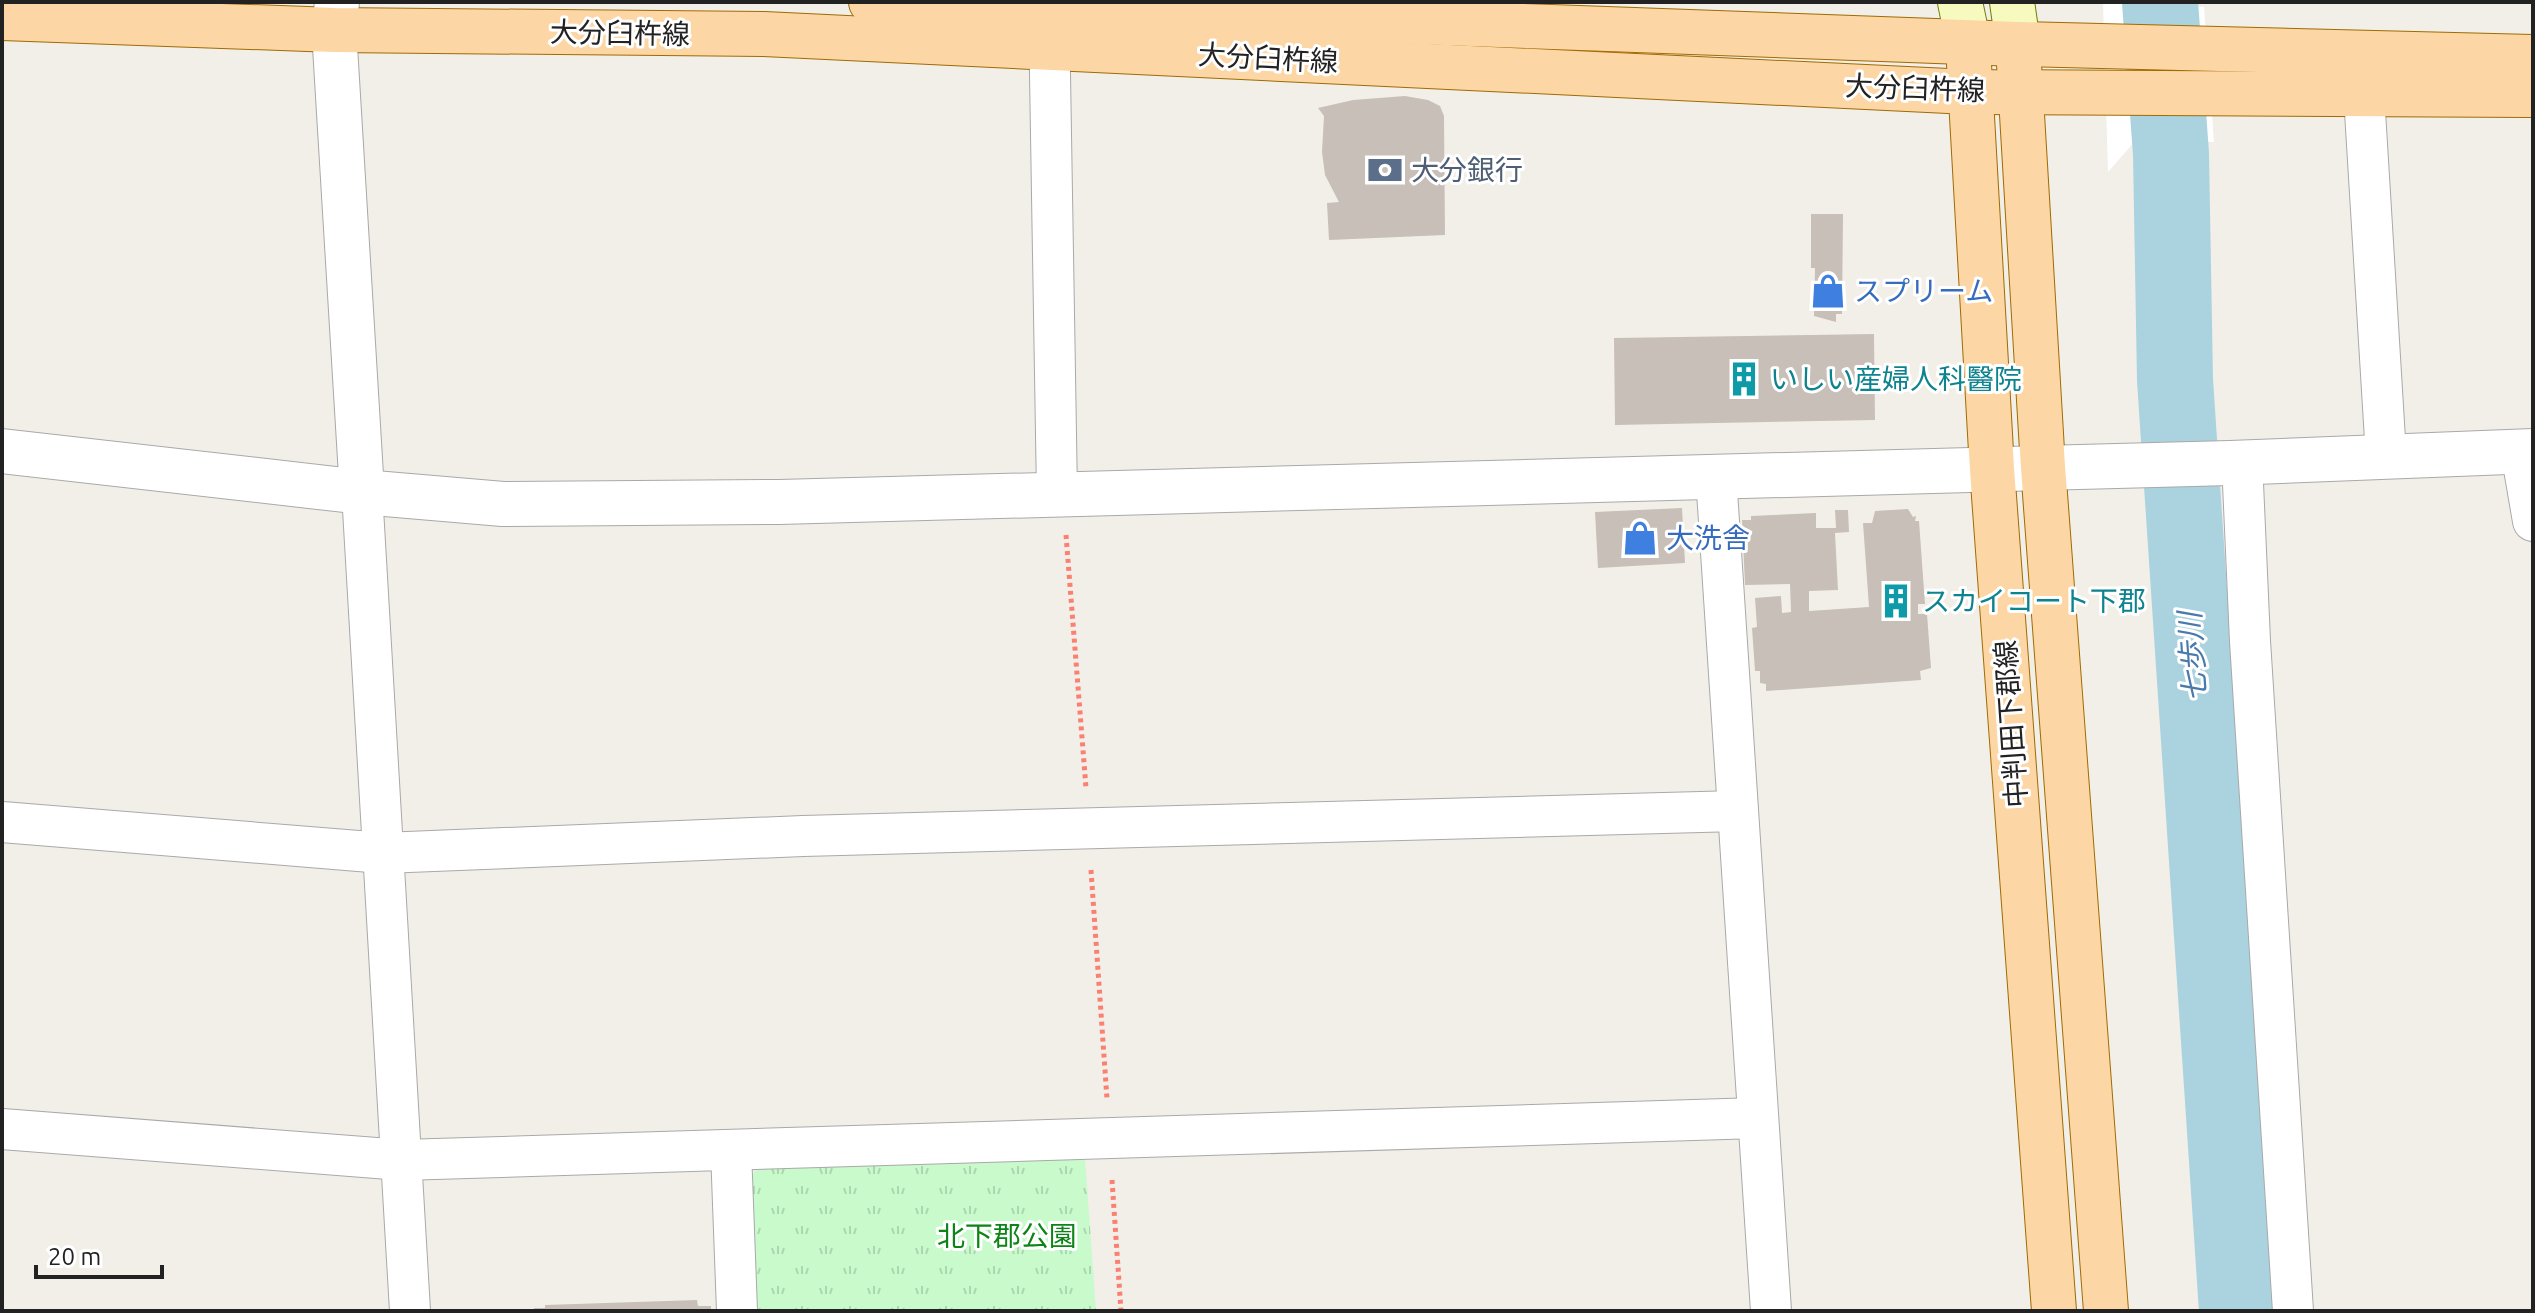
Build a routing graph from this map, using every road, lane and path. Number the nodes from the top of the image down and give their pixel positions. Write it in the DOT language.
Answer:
graph roads {
  1 [pos="871,2"];
  2 [pos="336,16"];
  3 [pos="2,18"];
  4 [pos="1964,22"];
  5 [pos="2015,23"];
  6 [pos="1049,28"];
  7 [pos="2533,57"];
  8 [pos="2021,91"];
  9 [pos="1969,92"];
  10 [pos="2364,95"];
  11 [pos="2533,95"];
  12 [pos="2,451"];
  13 [pos="2527,451"];
  14 [pos="2386,456"];
  15 [pos="2236,462"];
  16 [pos="2043,467"];
  17 [pos="1992,469"];
  18 [pos="1716,476"];
  19 [pos="362,492"];
  20 [pos="1057,494"];
  21 [pos="2533,521"];
  22 [pos="1086,790"];
  23 [pos="1738,811"];
  24 [pos="2,822"];
  25 [pos="383,853"];
  26 [pos="1091,862"];
  27 [pos="1107,1105"];
  28 [pos="1758,1118"];
  29 [pos="2,1129"];
  30 [pos="731,1150"];
  31 [pos="402,1160"];
  32 [pos="1111,1171"];
  33 [pos="410,1311"];
  34 [pos="737,1311"];
  35 [pos="1121,1311"];
  36 [pos="1771,1311"];
  37 [pos="2054,1311"];
  38 [pos="2106,1311"];
  39 [pos="2293,1311"];
  1 -- 6 [label="main road, 大分臼杵線"];
  2 -- 3 [label="main road, 大分臼杵線"];
  2 -- 6 [label="main road, 大分臼杵線"];
  2 -- 19 [label="street"];
  4 -- 5 [label="main road, 大分臼杵線"];
  4 -- 6 [label="main road, 大分臼杵線"];
  4 -- 9 [label="main road, 中判田下郡線"];
  5 -- 7 [label="main road, 大分臼杵線"];
  5 -- 8 [label="main road, 中判田下郡線"];
  6 -- 9 [label="main road, 大分臼杵線"];
  6 -- 20 [label="street"];
  8 -- 9 [label="main road, 大分臼杵線"];
  8 -- 10 [label="main road, 大分臼杵線"];
  8 -- 16 [label="main road, 中判田下郡線"];
  9 -- 17 [label="main road, 中判田下郡線"];
  10 -- 11 [label="main road, 大分臼杵線"];
  10 -- 14 [label="street"];
  12 -- 19 [label="street"];
  13 -- 14 [label="street"];
  13 -- 21 [label="street"];
  14 -- 15 [label="street"];
  15 -- 16 [label="street"];
  15 -- 39 [label="street"];
  16 -- 17 [label="street"];
  16 -- 38 [label="main road, 中判田下郡線"];
  17 -- 18 [label="street"];
  17 -- 37 [label="main road, 中判田下郡線"];
  18 -- 20 [label="street"];
  18 -- 23 [label="street"];
  19 -- 20 [label="street"];
  19 -- 25 [label="street"];
  20 -- 22 [label="path"];
  23 -- 25 [label="street"];
  23 -- 28 [label="street"];
  24 -- 25 [label="street"];
  25 -- 31 [label="street"];
  26 -- 27 [label="path"];
  28 -- 30 [label="street"];
  28 -- 36 [label="street"];
  29 -- 31 [label="street"];
  30 -- 31 [label="street"];
  30 -- 34 [label="street"];
  31 -- 33 [label="street"];
  32 -- 35 [label="path"];
}
